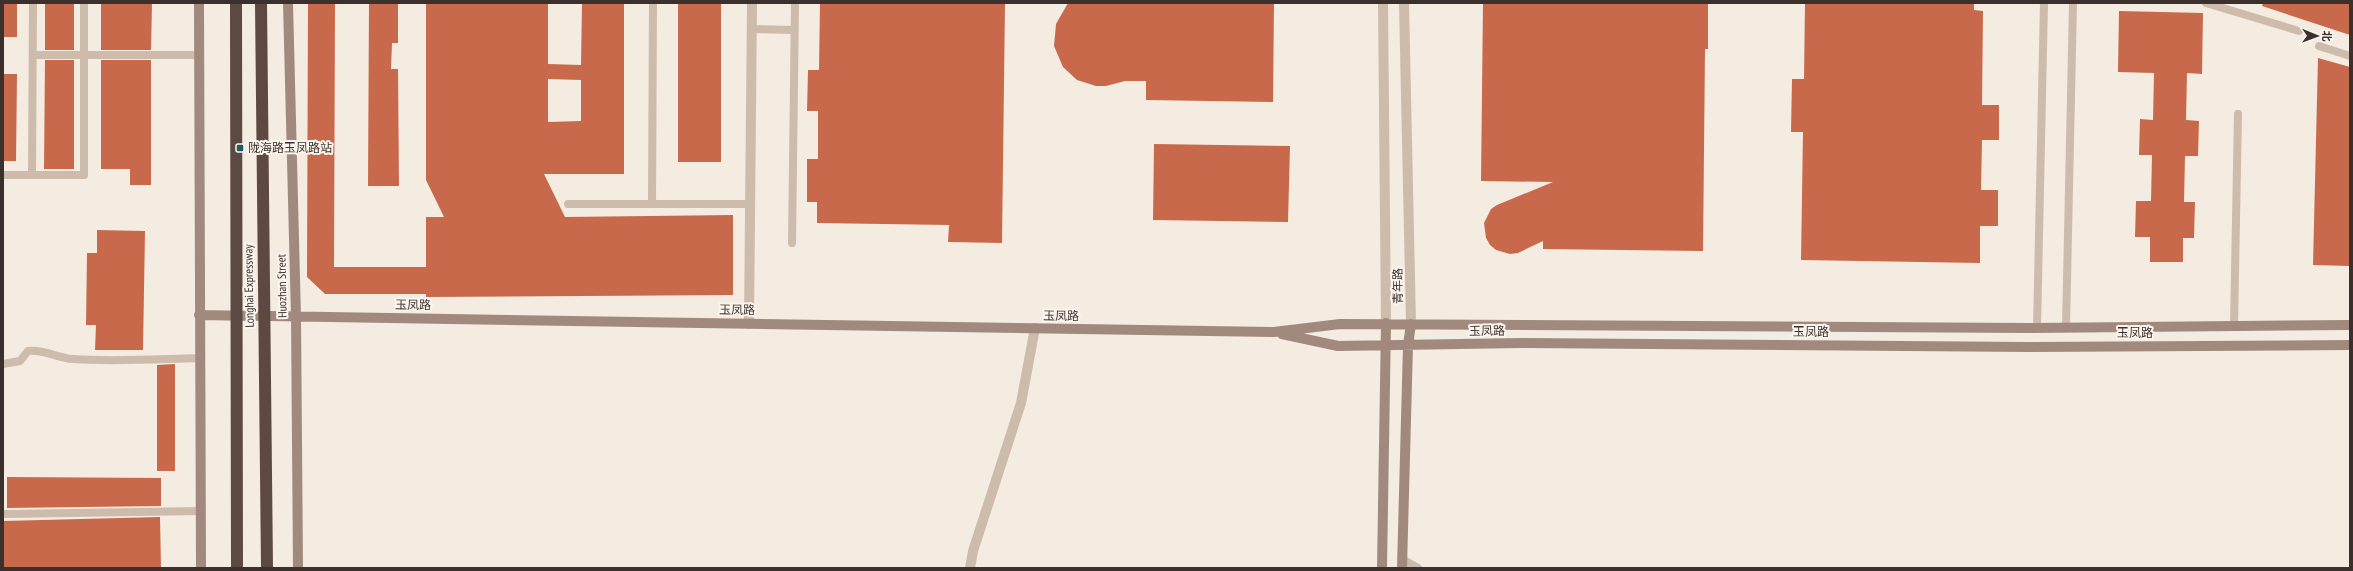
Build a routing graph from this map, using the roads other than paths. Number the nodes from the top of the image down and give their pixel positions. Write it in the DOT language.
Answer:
graph roads {
  1 [pos="33,3"];
  2 [pos="84,3"];
  3 [pos="199,3"];
  4 [pos="236,3"];
  5 [pos="261,3"];
  6 [pos="288,3"];
  7 [pos="653,3"];
  8 [pos="752,3"];
  9 [pos="795,3"];
  10 [pos="1383,3"];
  11 [pos="1404,3"];
  12 [pos="2044,3"];
  13 [pos="2073,3"];
  14 [pos="2206,3"];
  15 [pos="752,29"];
  16 [pos="794,30"];
  17 [pos="2299,31"];
  18 [pos="2319,46"];
  19 [pos="33,55"];
  20 [pos="84,55"];
  21 [pos="199,55"];
  22 [pos="2350,56"];
  23 [pos="2238,114"];
  24 [pos="3,175"];
  25 [pos="32,175"];
  26 [pos="568,204"];
  27 [pos="652,204"];
  28 [pos="750,204"];
  29 [pos="792,242"];
  30 [pos="199,314"];
  31 [pos="296,317"];
  32 [pos="749,324"];
  33 [pos="1386,324"];
  34 [pos="1411,324"];
  35 [pos="2350,325"];
  36 [pos="2234,326"];
  37 [pos="2066,327"];
  38 [pos="1035,328"];
  39 [pos="2037,328"];
  40 [pos="1274,332"];
  41 [pos="2350,344"];
  42 [pos="1408,345"];
  43 [pos="1386,346"];
  44 [pos="199,358"];
  45 [pos="3,364"];
  46 [pos="201,511"];
  47 [pos="3,514"];
  48 [pos="1402,564"];
  49 [pos="201,568"];
  50 [pos="237,568"];
  51 [pos="267,568"];
  52 [pos="298,568"];
  53 [pos="970,568"];
  54 [pos="1382,568"];
  55 [pos="1418,568"];
  1 -- 19 [label="lane"];
  2 -- 20 [label="lane"];
  3 -- 21 [label="street"];
  4 -- 50 [label="highway, Longhai Expressway, bridge"];
  5 -- 51 [label="highway, Longhai Expressway, bridge"];
  6 -- 31 [label="street, Huozhan Street"];
  7 -- 27 [label="lane"];
  8 -- 15 [label="street"];
  9 -- 16 [label="lane"];
  10 -- 33 [label="street, 青年路"];
  11 -- 34 [label="street, 青年路"];
  12 -- 39 [label="lane"];
  13 -- 37 [label="lane"];
  14 -- 17 [label="lane"];
  15 -- 16 [label="lane"];
  15 -- 28 [label="street"];
  16 -- 29 [label="lane"];
  18 -- 22 [label="lane"];
  19 -- 20 [label="lane"];
  19 -- 25 [label="lane"];
  20 -- 21 [label="lane"];
  20 -- 25 [label="lane"];
  21 -- 30 [label="street"];
  23 -- 36 [label="lane"];
  24 -- 25 [label="lane"];
  26 -- 27 [label="lane"];
  27 -- 28 [label="lane"];
  28 -- 32 [label="street"];
  30 -- 31 [label="street, 玉凤路"];
  30 -- 44 [label="street"];
  31 -- 32 [label="street, 玉凤路"];
  31 -- 52 [label="street, Huozhan Street"];
  32 -- 38 [label="street, 玉凤路"];
  33 -- 34 [label="street, 玉凤路"];
  33 -- 40 [label="street, 玉凤路"];
  33 -- 43 [label="street, 青年路"];
  34 -- 39 [label="street, 玉凤路"];
  34 -- 42 [label="street, 青年路"];
  35 -- 36 [label="street, 玉凤路"];
  36 -- 37 [label="street, 玉凤路"];
  37 -- 39 [label="street, 玉凤路"];
  38 -- 40 [label="street, 玉凤路"];
  38 -- 53 [label="street"];
  40 -- 43 [label="street, 玉凤路"];
  41 -- 42 [label="street, 玉凤路"];
  42 -- 43 [label="street, 玉凤路"];
  42 -- 48 [label="street, 青年路"];
  43 -- 54 [label="street, 青年路"];
  44 -- 45 [label="lane"];
  44 -- 46 [label="street"];
  46 -- 47 [label="lane"];
  46 -- 49 [label="street"];
  48 -- 55 [label="lane"];
}
